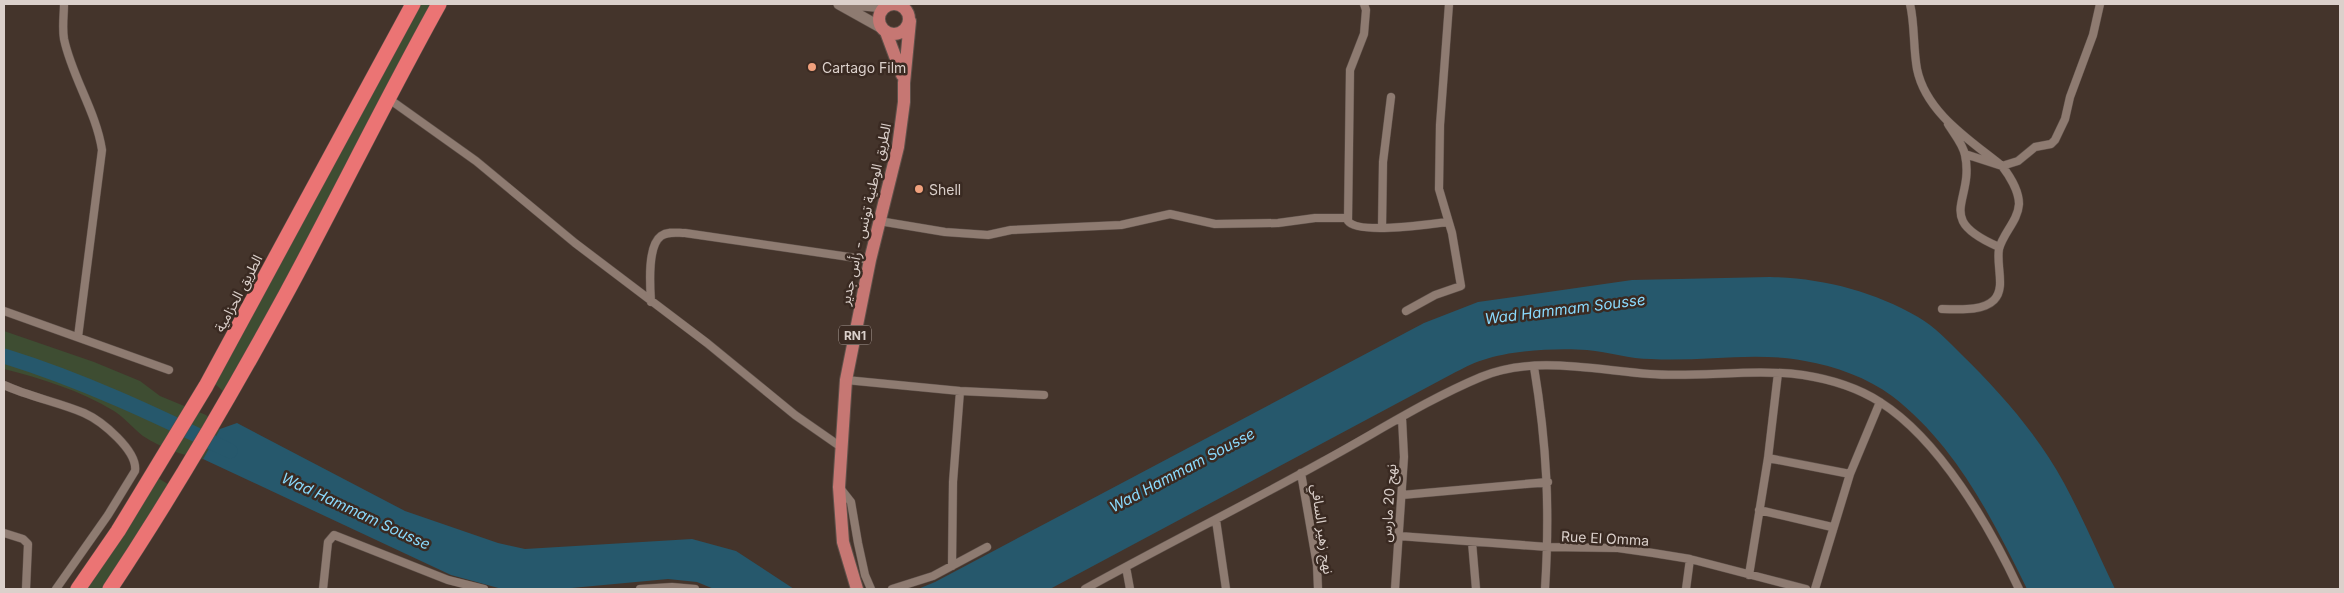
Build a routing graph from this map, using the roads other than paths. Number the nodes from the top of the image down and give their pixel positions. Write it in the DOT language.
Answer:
graph roads {
  1 [pos="64,4"];
  2 [pos="413,4"];
  3 [pos="439,4"];
  4 [pos="839,4"];
  5 [pos="851,4"];
  6 [pos="1364,4"];
  7 [pos="1449,4"];
  8 [pos="1910,4"];
  9 [pos="2100,4"];
  10 [pos="886,5"];
  11 [pos="909,14"];
  12 [pos="884,30"];
  13 [pos="904,83"];
  14 [pos="1391,97"];
  15 [pos="390,99"];
  16 [pos="1945,118"];
  17 [pos="1965,154"];
  18 [pos="2002,166"];
  19 [pos="1348,218"];
  20 [pos="879,221"];
  21 [pos="1448,222"];
  22 [pos="1382,228"];
  23 [pos="2000,247"];
  24 [pos="870,260"];
  25 [pos="651,302"];
  26 [pos="1942,309"];
  27 [pos="4,311"];
  28 [pos="1406,311"];
  29 [pos="78,338"];
  30 [pos="1534,367"];
  31 [pos="168,370"];
  32 [pos="1778,374"];
  33 [pos="846,380"];
  34 [pos="4,385"];
  35 [pos="960,391"];
  36 [pos="1044,395"];
  37 [pos="1880,402"];
  38 [pos="1402,418"];
  39 [pos="841,447"];
  40 [pos="1768,458"];
  41 [pos="1302,473"];
  42 [pos="1850,474"];
  43 [pos="1548,482"];
  44 [pos="839,486"];
  45 [pos="1402,495"];
  46 [pos="1759,510"];
  47 [pos="1216,520"];
  48 [pos="1832,527"];
  49 [pos="4,533"];
  50 [pos="1399,536"];
  51 [pos="1472,542"];
  52 [pos="987,547"];
  53 [pos="1548,547"];
  54 [pos="1690,559"];
  55 [pos="952,566"];
  56 [pos="1126,567"];
  57 [pos="1749,575"];
  58 [pos="26,589"];
  59 [pos="56,589"];
  60 [pos="78,589"];
  61 [pos="110,589"];
  62 [pos="323,589"];
  63 [pos="484,589"];
  64 [pos="640,589"];
  65 [pos="694,589"];
  66 [pos="857,589"];
  67 [pos="871,589"];
  68 [pos="892,589"];
  69 [pos="1085,589"];
  70 [pos="1130,589"];
  71 [pos="1226,589"];
  72 [pos="1318,589"];
  73 [pos="1395,589"];
  74 [pos="1476,589"];
  75 [pos="1544,589"];
  76 [pos="1686,589"];
  77 [pos="1806,589"];
  78 [pos="1815,589"];
  79 [pos="2019,589"];
  1 -- 29 [label="street"];
  2 -- 60 [label="highway, الطريق الحزامية"];
  3 -- 15 [label="highway"];
  4 -- 12 [label="main road"];
  5 -- 10 [label="main road"];
  6 -- 19 [label="street"];
  7 -- 21 [label="street"];
  8 -- 16 [label="street"];
  9 -- 18 [label="street"];
  10 -- 11 [label="main road"];
  10 -- 12 [label="main road, RN1"];
  11 -- 12 [label="main road"];
  11 -- 13 [label="main road, الطريق الوطنية تونس - رأس جدير / RN1"];
  12 -- 13 [label="main road, الطريق الوطنية تونس - رأس جدير / RN1"];
  13 -- 20 [label="main road, الطريق الوطنية تونس - رأس جدير / RN1"];
  14 -- 22 [label="street"];
  15 -- 25 [label="street"];
  15 -- 61 [label="highway"];
  16 -- 17 [label="street"];
  16 -- 18 [label="street"];
  17 -- 18 [label="street"];
  17 -- 23 [label="street"];
  18 -- 23 [label="street"];
  19 -- 20 [label="street"];
  19 -- 22 [label="street"];
  20 -- 24 [label="main road, الطريق الوطنية تونس - رأس جدير / RN1"];
  21 -- 22 [label="street"];
  21 -- 28 [label="street"];
  23 -- 26 [label="street"];
  24 -- 25 [label="street"];
  24 -- 33 [label="main road, الطريق الوطنية تونس - رأس جدير / RN1"];
  25 -- 39 [label="street"];
  27 -- 29 [label="street"];
  29 -- 31 [label="street"];
  30 -- 32 [label="street"];
  30 -- 38 [label="street"];
  30 -- 43 [label="street"];
  32 -- 37 [label="street"];
  32 -- 40 [label="street"];
  33 -- 35 [label="street"];
  33 -- 39 [label="main road, الطريق الوطنية تونس - رأس جدير / RN1"];
  34 -- 59 [label="street"];
  35 -- 36 [label="street"];
  35 -- 55 [label="street"];
  37 -- 42 [label="street"];
  37 -- 79 [label="street"];
  38 -- 41 [label="street"];
  38 -- 45 [label="street, نهج 20 مارس"];
  39 -- 44 [label="main road, الطريق الوطنية تونس - رأس جدير / RN1"];
  40 -- 42 [label="street"];
  40 -- 46 [label="street"];
  41 -- 47 [label="street"];
  41 -- 72 [label="street, نهج زهير السافي"];
  42 -- 48 [label="street"];
  43 -- 45 [label="street"];
  43 -- 53 [label="street"];
  44 -- 66 [label="main road, الطريق الوطنية تونس - رأس جدير / RN1"];
  44 -- 67 [label="street"];
  45 -- 50 [label="street, نهج 20 مارس"];
  46 -- 48 [label="street"];
  46 -- 57 [label="street"];
  47 -- 56 [label="street"];
  47 -- 71 [label="street"];
  48 -- 78 [label="street"];
  49 -- 58 [label="street"];
  50 -- 51 [label="street, Rue El Omma"];
  50 -- 73 [label="street, نهج 20 مارس"];
  51 -- 53 [label="street, Rue El Omma"];
  51 -- 74 [label="street"];
  52 -- 55 [label="street"];
  53 -- 54 [label="street, Rue El Omma"];
  53 -- 75 [label="street"];
  54 -- 57 [label="street, Rue El Omma"];
  54 -- 76 [label="street"];
  55 -- 68 [label="street"];
  56 -- 69 [label="street"];
  56 -- 70 [label="street"];
  57 -- 77 [label="street, Rue El Omma"];
  62 -- 63 [label="street"];
  64 -- 65 [label="street"];
}
